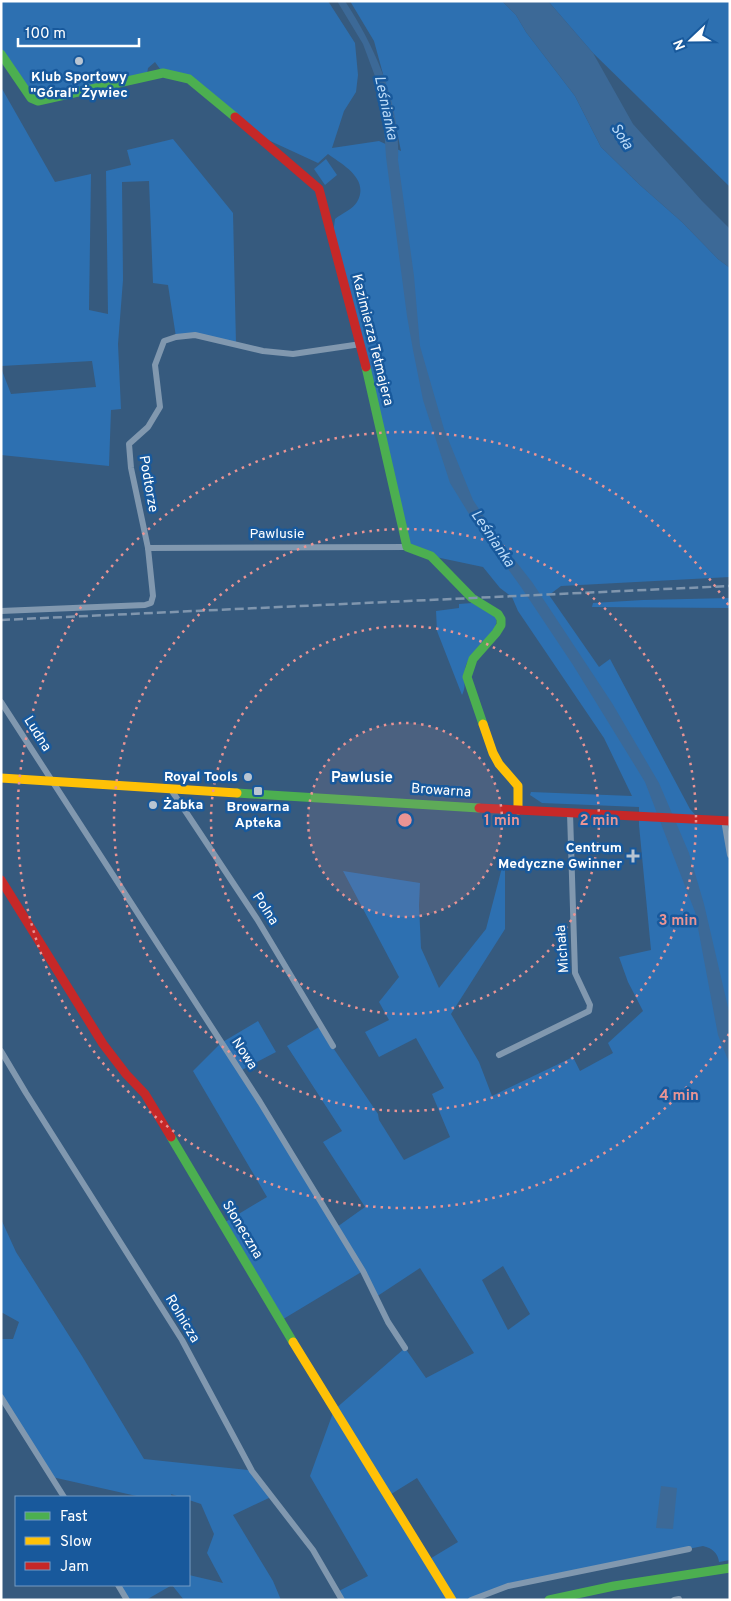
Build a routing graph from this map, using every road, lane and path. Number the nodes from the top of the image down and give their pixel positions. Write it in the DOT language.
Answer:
graph roads {
  1 [pos="1,54"];
  2 [pos="361,344"];
  3 [pos="407,547"];
  4 [pos="148,548"];
  5 [pos="1,611"];
  6 [pos="1,702"];
  7 [pos="1,778"];
  8 [pos="52,781"];
  9 [pos="170,788"];
  10 [pos="518,810"];
  11 [pos="570,813"];
  12 [pos="727,821"];
  13 [pos="730,856"];
  14 [pos="1,880"];
  15 [pos="333,1046"];
  16 [pos="1,1051"];
  17 [pos="499,1055"];
  18 [pos="405,1348"];
  19 [pos="1,1397"];
  20 [pos="63,1496"];
  21 [pos="689,1548"];
  22 [pos="730,1568"];
  23 [pos="119,1586"];
  24 [pos="680,1599"];
  25 [pos="127,1600"];
  26 [pos="342,1600"];
  27 [pos="452,1600"];
  28 [pos="471,1600"];
  29 [pos="549,1600"];
  30 [pos="674,1600"];
  1 -- 2 [label="main road, Kazimierza Tetmajera"];
  2 -- 3 [label="main road, Kazimierza Tetmajera"];
  2 -- 4 [label="street, Podtorze"];
  3 -- 4 [label="street, Pawlusie"];
  3 -- 10 [label="main road"];
  4 -- 5 [label="street, Podtorze"];
  6 -- 8 [label="street, Ludna"];
  7 -- 8 [label="main road, Browarna"];
  8 -- 9 [label="main road, Browarna"];
  8 -- 18 [label="street, Nowa"];
  9 -- 10 [label="main road, Browarna"];
  9 -- 15 [label="street, Polna"];
  10 -- 11 [label="main road, Browarna"];
  11 -- 12 [label="main road, Browarna"];
  11 -- 17 [label="street, Michała"];
  12 -- 13 [label="street"];
  14 -- 27 [label="main road, Słoneczna"];
  16 -- 26 [label="street, Rolnicza"];
  19 -- 20 [label="street"];
  21 -- 28 [label="street"];
  22 -- 29 [label="main road"];
  23 -- 25 [label="street"];
  24 -- 30 [label="street"];
}
